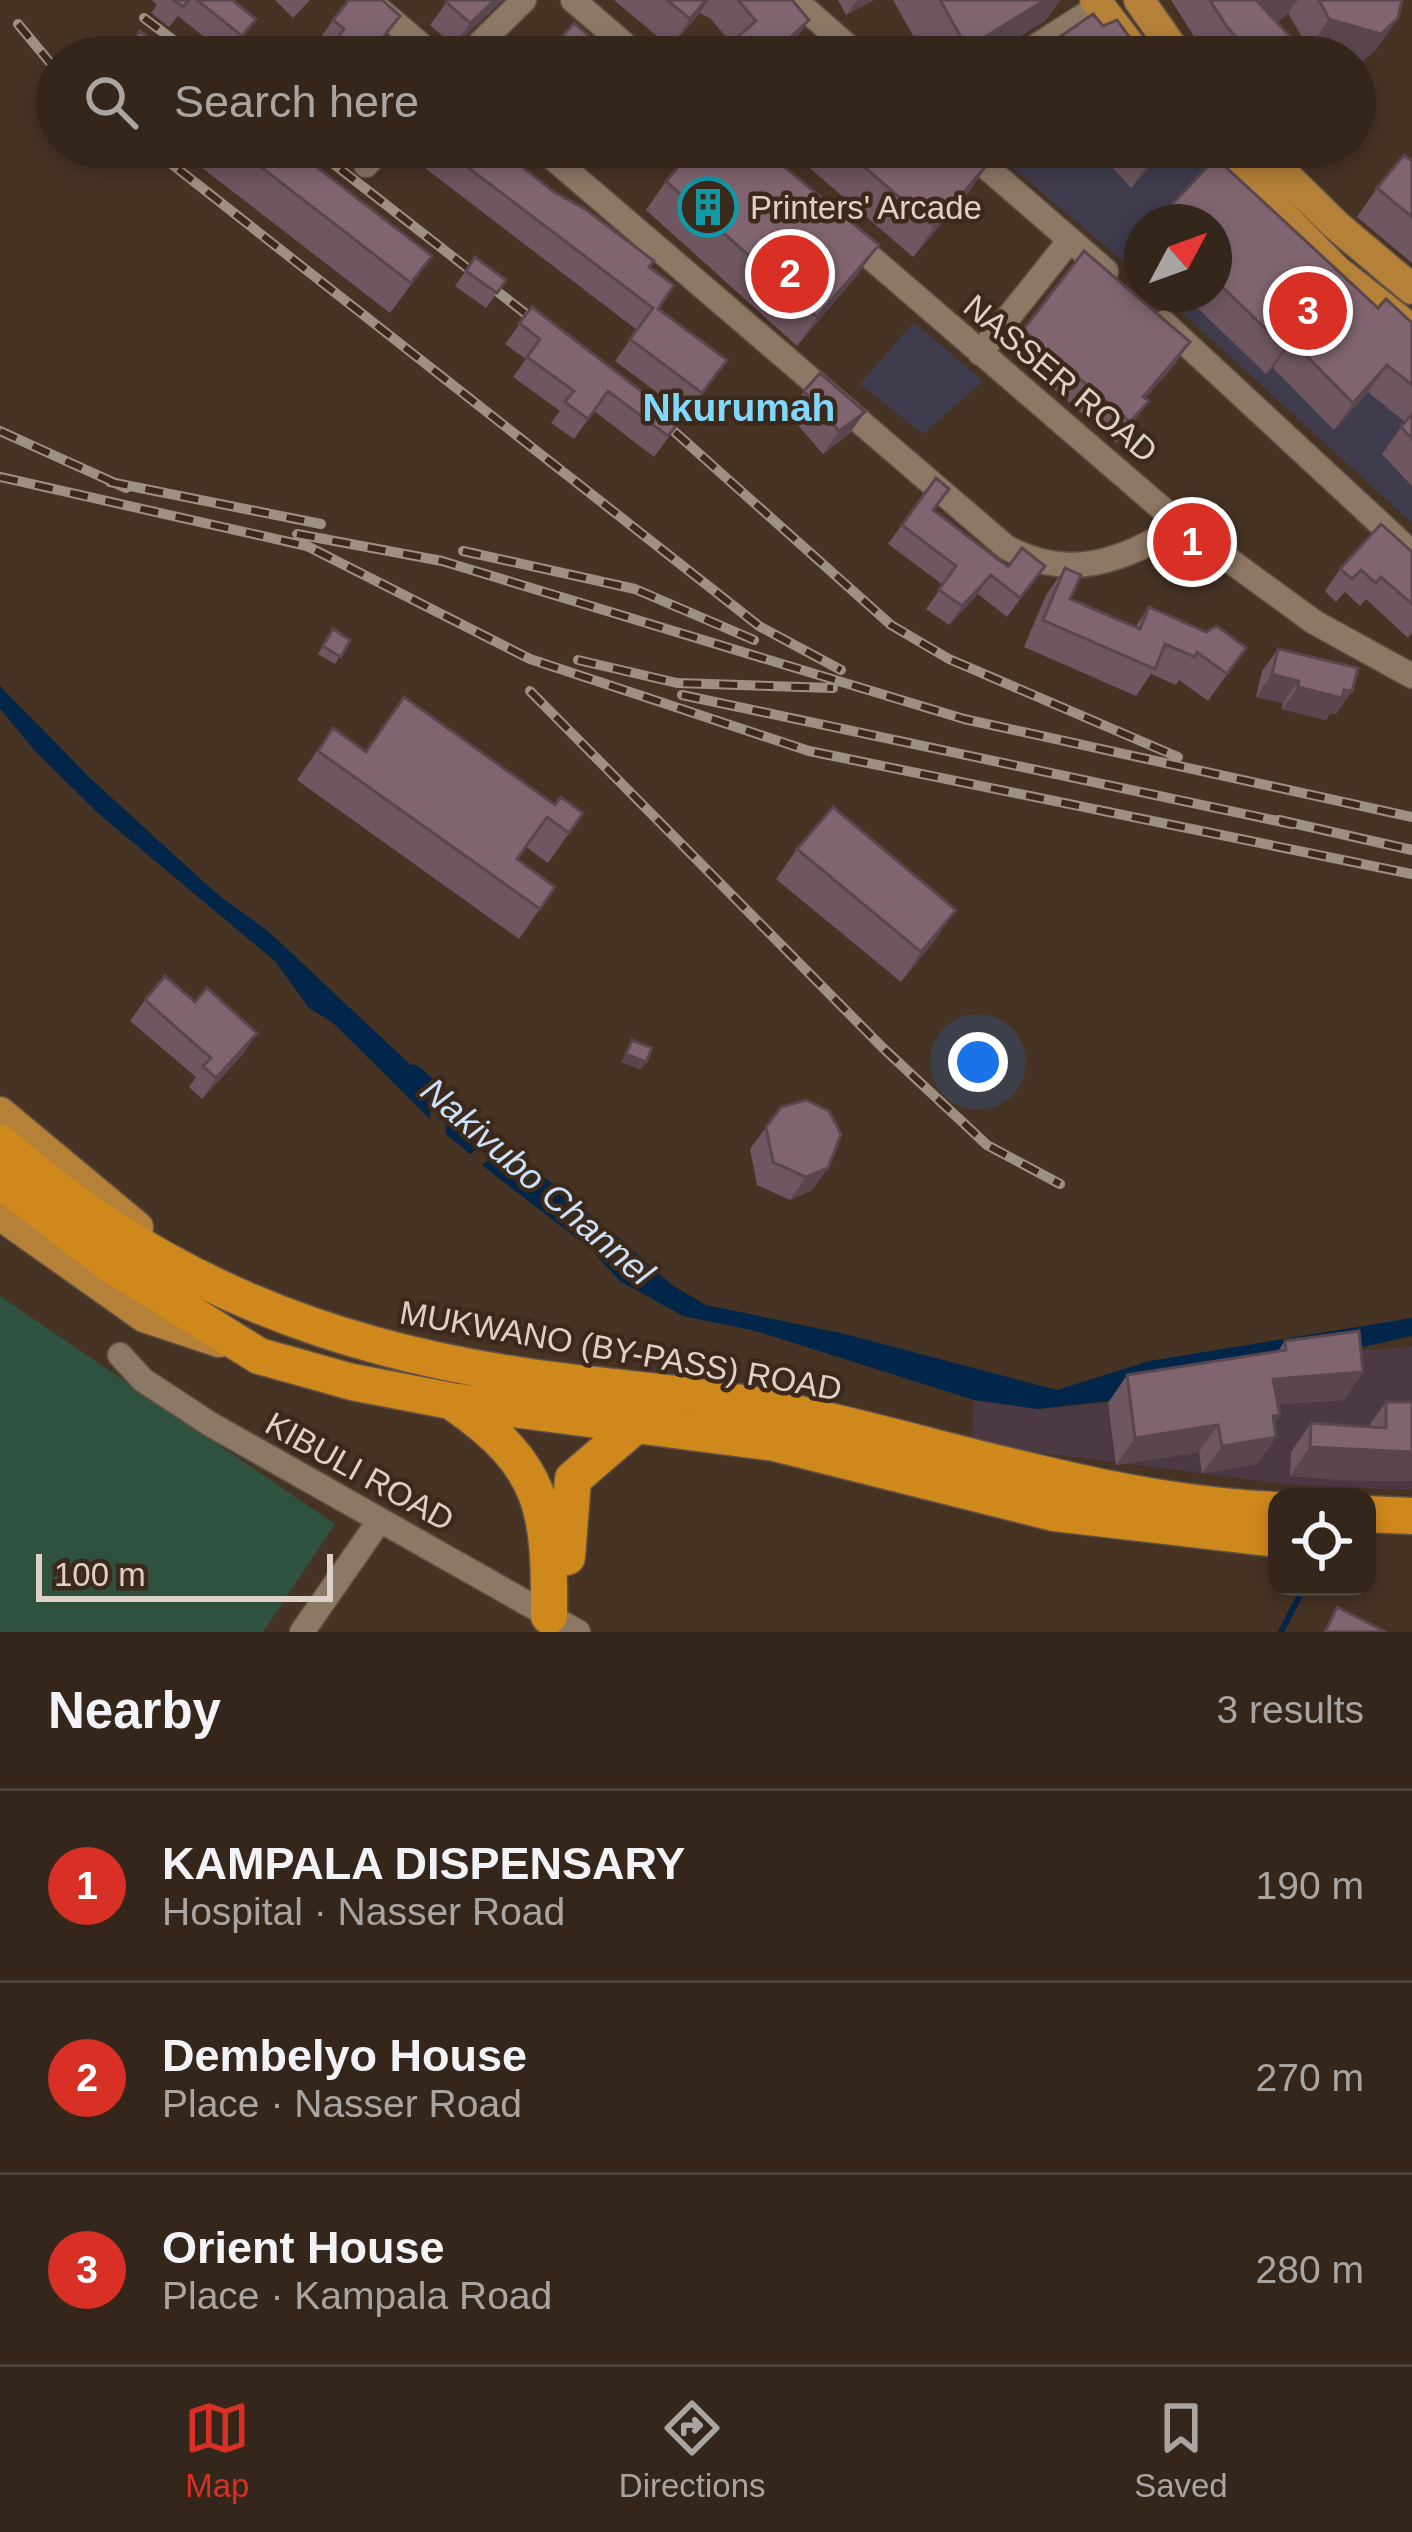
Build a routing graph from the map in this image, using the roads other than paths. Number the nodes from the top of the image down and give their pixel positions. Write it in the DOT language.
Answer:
graph roads {
  1 [pos="368,0"];
  2 [pos="524,0"];
  3 [pos="573,0"];
  4 [pos="795,0"];
  5 [pos="1139,0"];
  6 [pos="1097,3"];
  7 [pos="410,36"];
  8 [pos="487,36"];
  9 [pos="615,36"];
  10 [pos="836,36"];
  11 [pos="1049,36"];
  12 [pos="1122,36"];
  13 [pos="1164,36"];
  14 [pos="564,168"];
  15 [pos="987,168"];
  16 [pos="1236,168"];
  17 [pos="1280,168"];
  18 [pos="827,220"];
  19 [pos="1070,240"];
  20 [pos="1412,289"];
  21 [pos="1412,330"];
  22 [pos="980,353"];
  23 [pos="1180,525"];
  24 [pos="1412,553"];
  25 [pos="1412,676"];
  26 [pos="0,1112"];
  27 [pos="0,1142"];
  28 [pos="0,1180"];
  29 [pos="0,1215"];
  30 [pos="278,1313"];
  31 [pos="120,1354"];
  32 [pos="259,1356"];
  33 [pos="451,1401"];
  34 [pos="638,1424"];
  35 [pos="1268,1510"];
  36 [pos="1376,1514"];
  37 [pos="1412,1516"];
  38 [pos="380,1520"];
  39 [pos="1268,1538"];
  40 [pos="1376,1538"];
  41 [pos="1412,1538"];
  42 [pos="565,1625"];
  43 [pos="302,1632"];
  1 -- 7 [label="street"];
  2 -- 8 [label="street"];
  3 -- 9 [label="street"];
  4 -- 10 [label="street"];
  5 -- 13 [label="main road"];
  6 -- 11 [label="street"];
  6 -- 12 [label="main road"];
  14 -- 23 [label="street"];
  15 -- 19 [label="street"];
  16 -- 21 [label="main road"];
  17 -- 20 [label="main road"];
  18 -- 22 [label="street, NASSER ROAD"];
  19 -- 22 [label="street"];
  19 -- 24 [label="street"];
  22 -- 23 [label="street, NASSER ROAD"];
  23 -- 25 [label="street, NASSER ROAD"];
  26 -- 30 [label="main road"];
  27 -- 30 [label="highway, MUKWANO (BY-PASS) ROAD"];
  28 -- 32 [label="highway"];
  29 -- 32 [label="main road"];
  30 -- 35 [label="highway, MUKWANO (BY-PASS) ROAD"];
  31 -- 38 [label="street, KIBULI ROAD"];
  32 -- 33 [label="highway"];
  33 -- 34 [label="highway"];
  33 -- 42 [label="highway"];
  34 -- 39 [label="highway"];
  34 -- 42 [label="highway"];
  36 -- 37 [label="highway"];
  38 -- 42 [label="street, KIBULI ROAD"];
  38 -- 43 [label="street"];
  40 -- 41 [label="highway"];
}
